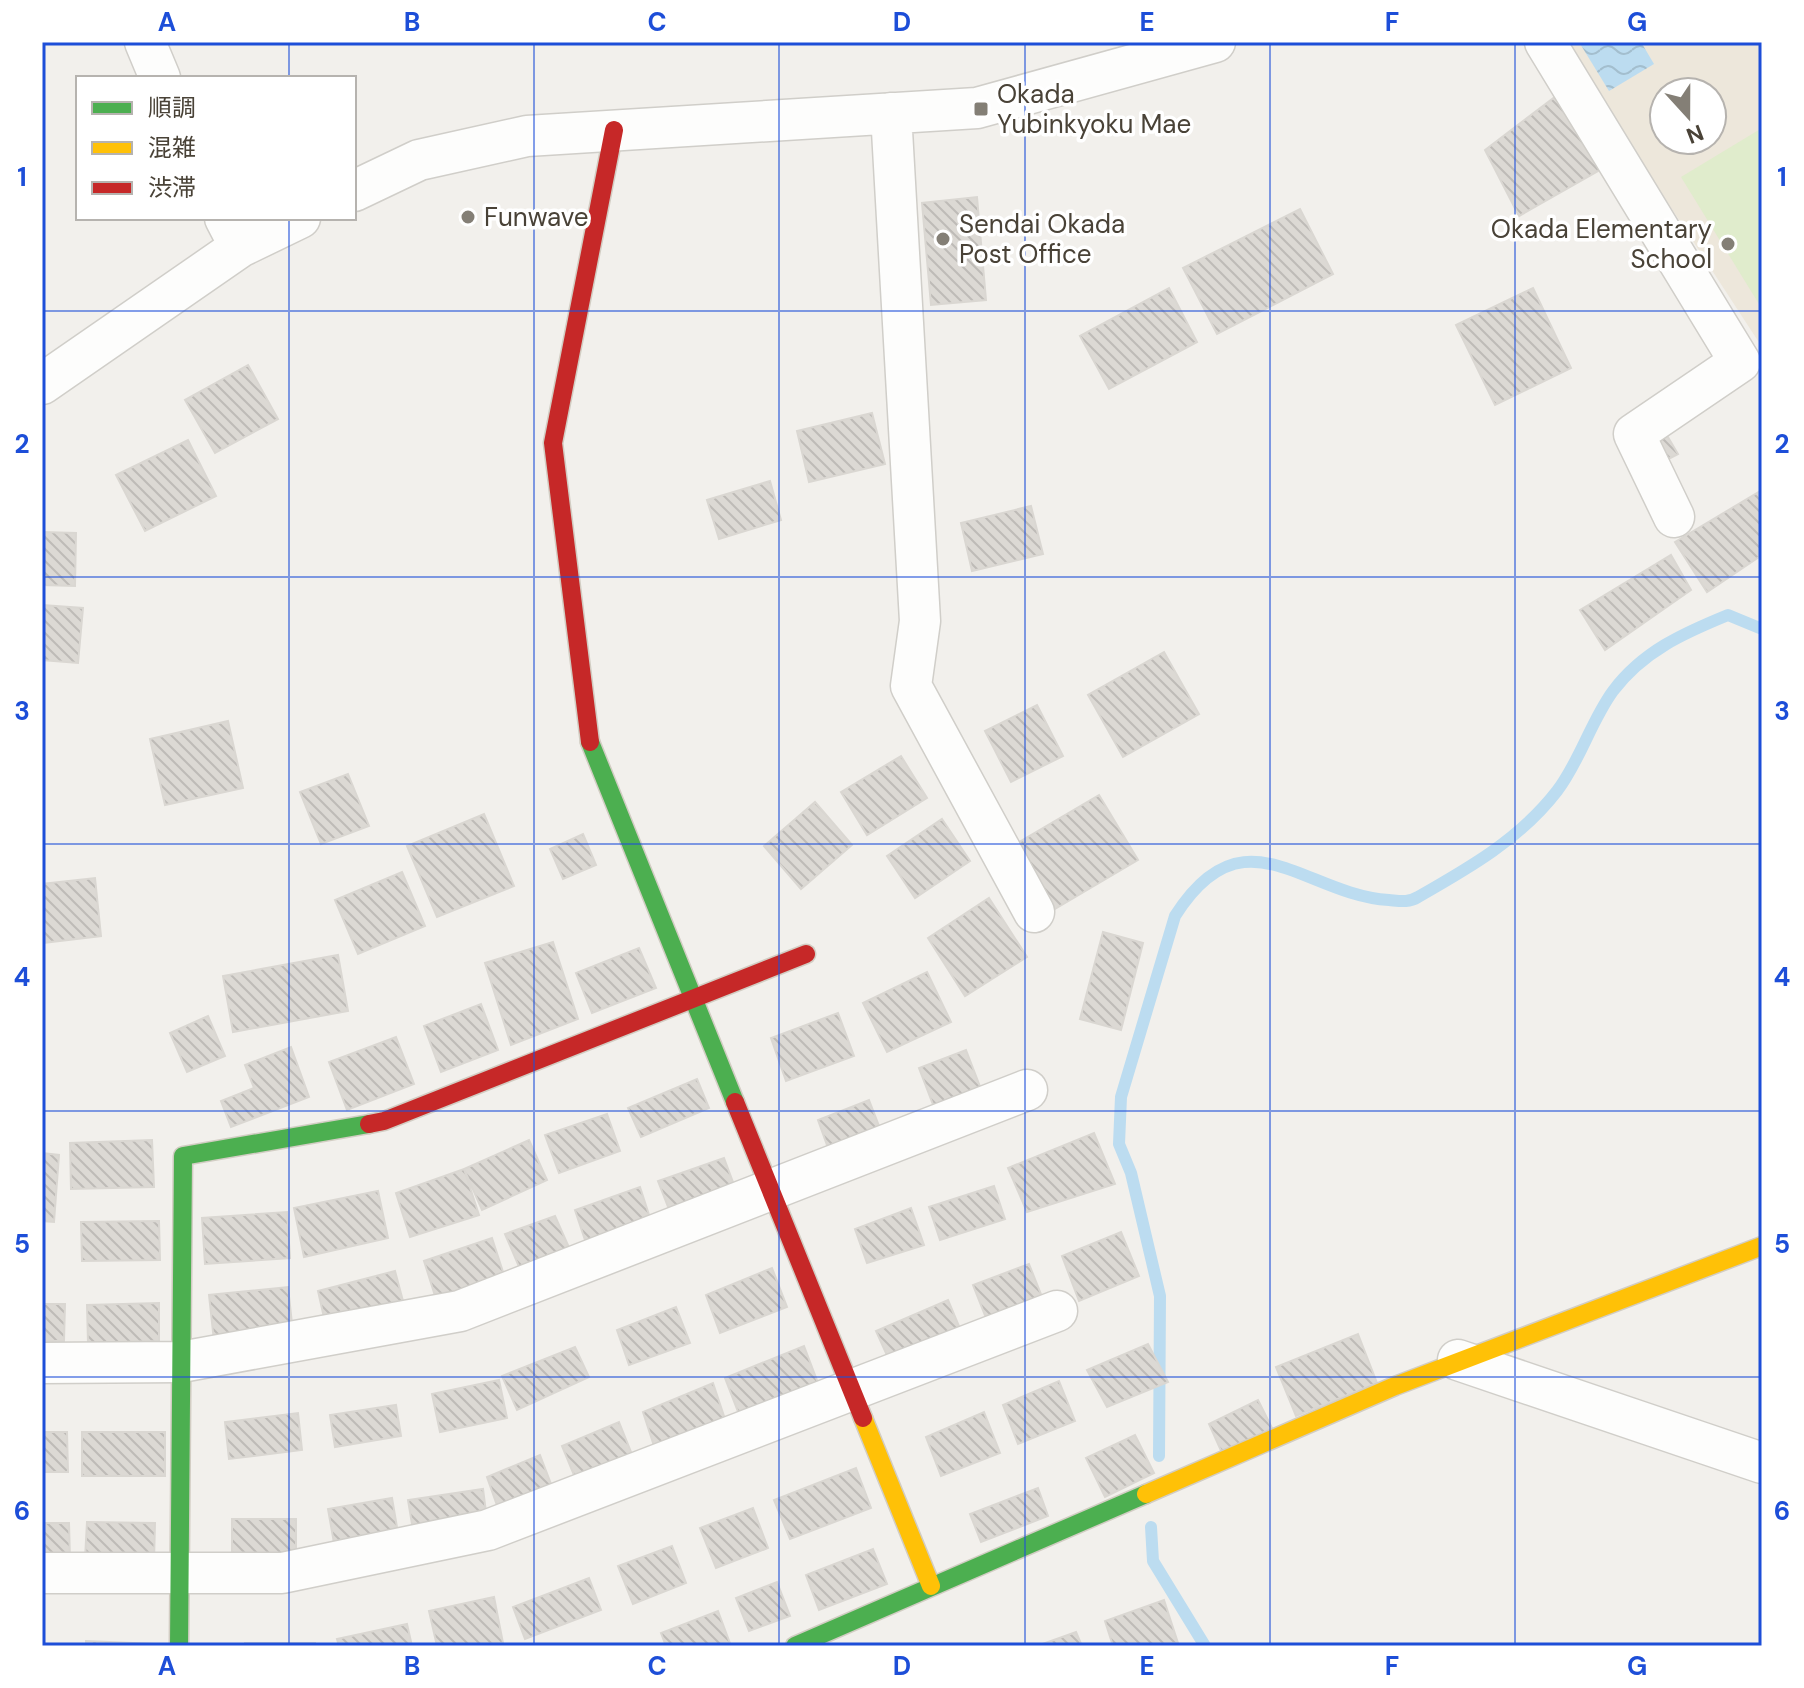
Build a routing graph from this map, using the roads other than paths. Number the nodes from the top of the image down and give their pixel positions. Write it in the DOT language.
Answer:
graph roads {
  1 [pos="145,42"];
  2 [pos="1215,42"];
  3 [pos="1545,42"];
  4 [pos="159,76"];
  5 [pos="891,113"];
  6 [pos="614,130"];
  7 [pos="356,190"];
  8 [pos="291,220"];
  9 [pos="233,233"];
  10 [pos="42,384"];
  11 [pos="1674,517"];
  12 [pos="1034,912"];
  13 [pos="806,954"];
  14 [pos="694,1000"];
  15 [pos="1027,1090"];
  16 [pos="771,1190"];
  17 [pos="1762,1246"];
  18 [pos="1057,1311"];
  19 [pos="1458,1360"];
  20 [pos="181,1362"];
  21 [pos="42,1363"];
  22 [pos="852,1390"];
  23 [pos="1762,1463"];
  24 [pos="42,1573"];
  25 [pos="180,1573"];
  26 [pos="931,1586"];
  27 [pos="179,1646"];
  28 [pos="795,1646"];
  1 -- 4 [label="street"];
  2 -- 5 [label="street"];
  3 -- 11 [label="street"];
  5 -- 6 [label="street"];
  5 -- 12 [label="street"];
  6 -- 7 [label="street"];
  6 -- 14 [label="street"];
  8 -- 9 [label="street"];
  9 -- 10 [label="street"];
  13 -- 14 [label="street"];
  14 -- 16 [label="street"];
  14 -- 20 [label="street"];
  15 -- 16 [label="street"];
  16 -- 20 [label="street"];
  16 -- 22 [label="street"];
  17 -- 19 [label="street"];
  18 -- 22 [label="street"];
  19 -- 23 [label="street"];
  19 -- 26 [label="street"];
  20 -- 21 [label="street"];
  20 -- 25 [label="street"];
  22 -- 25 [label="street"];
  22 -- 26 [label="street"];
  24 -- 25 [label="street"];
  25 -- 27 [label="street"];
  26 -- 28 [label="street"];
}
